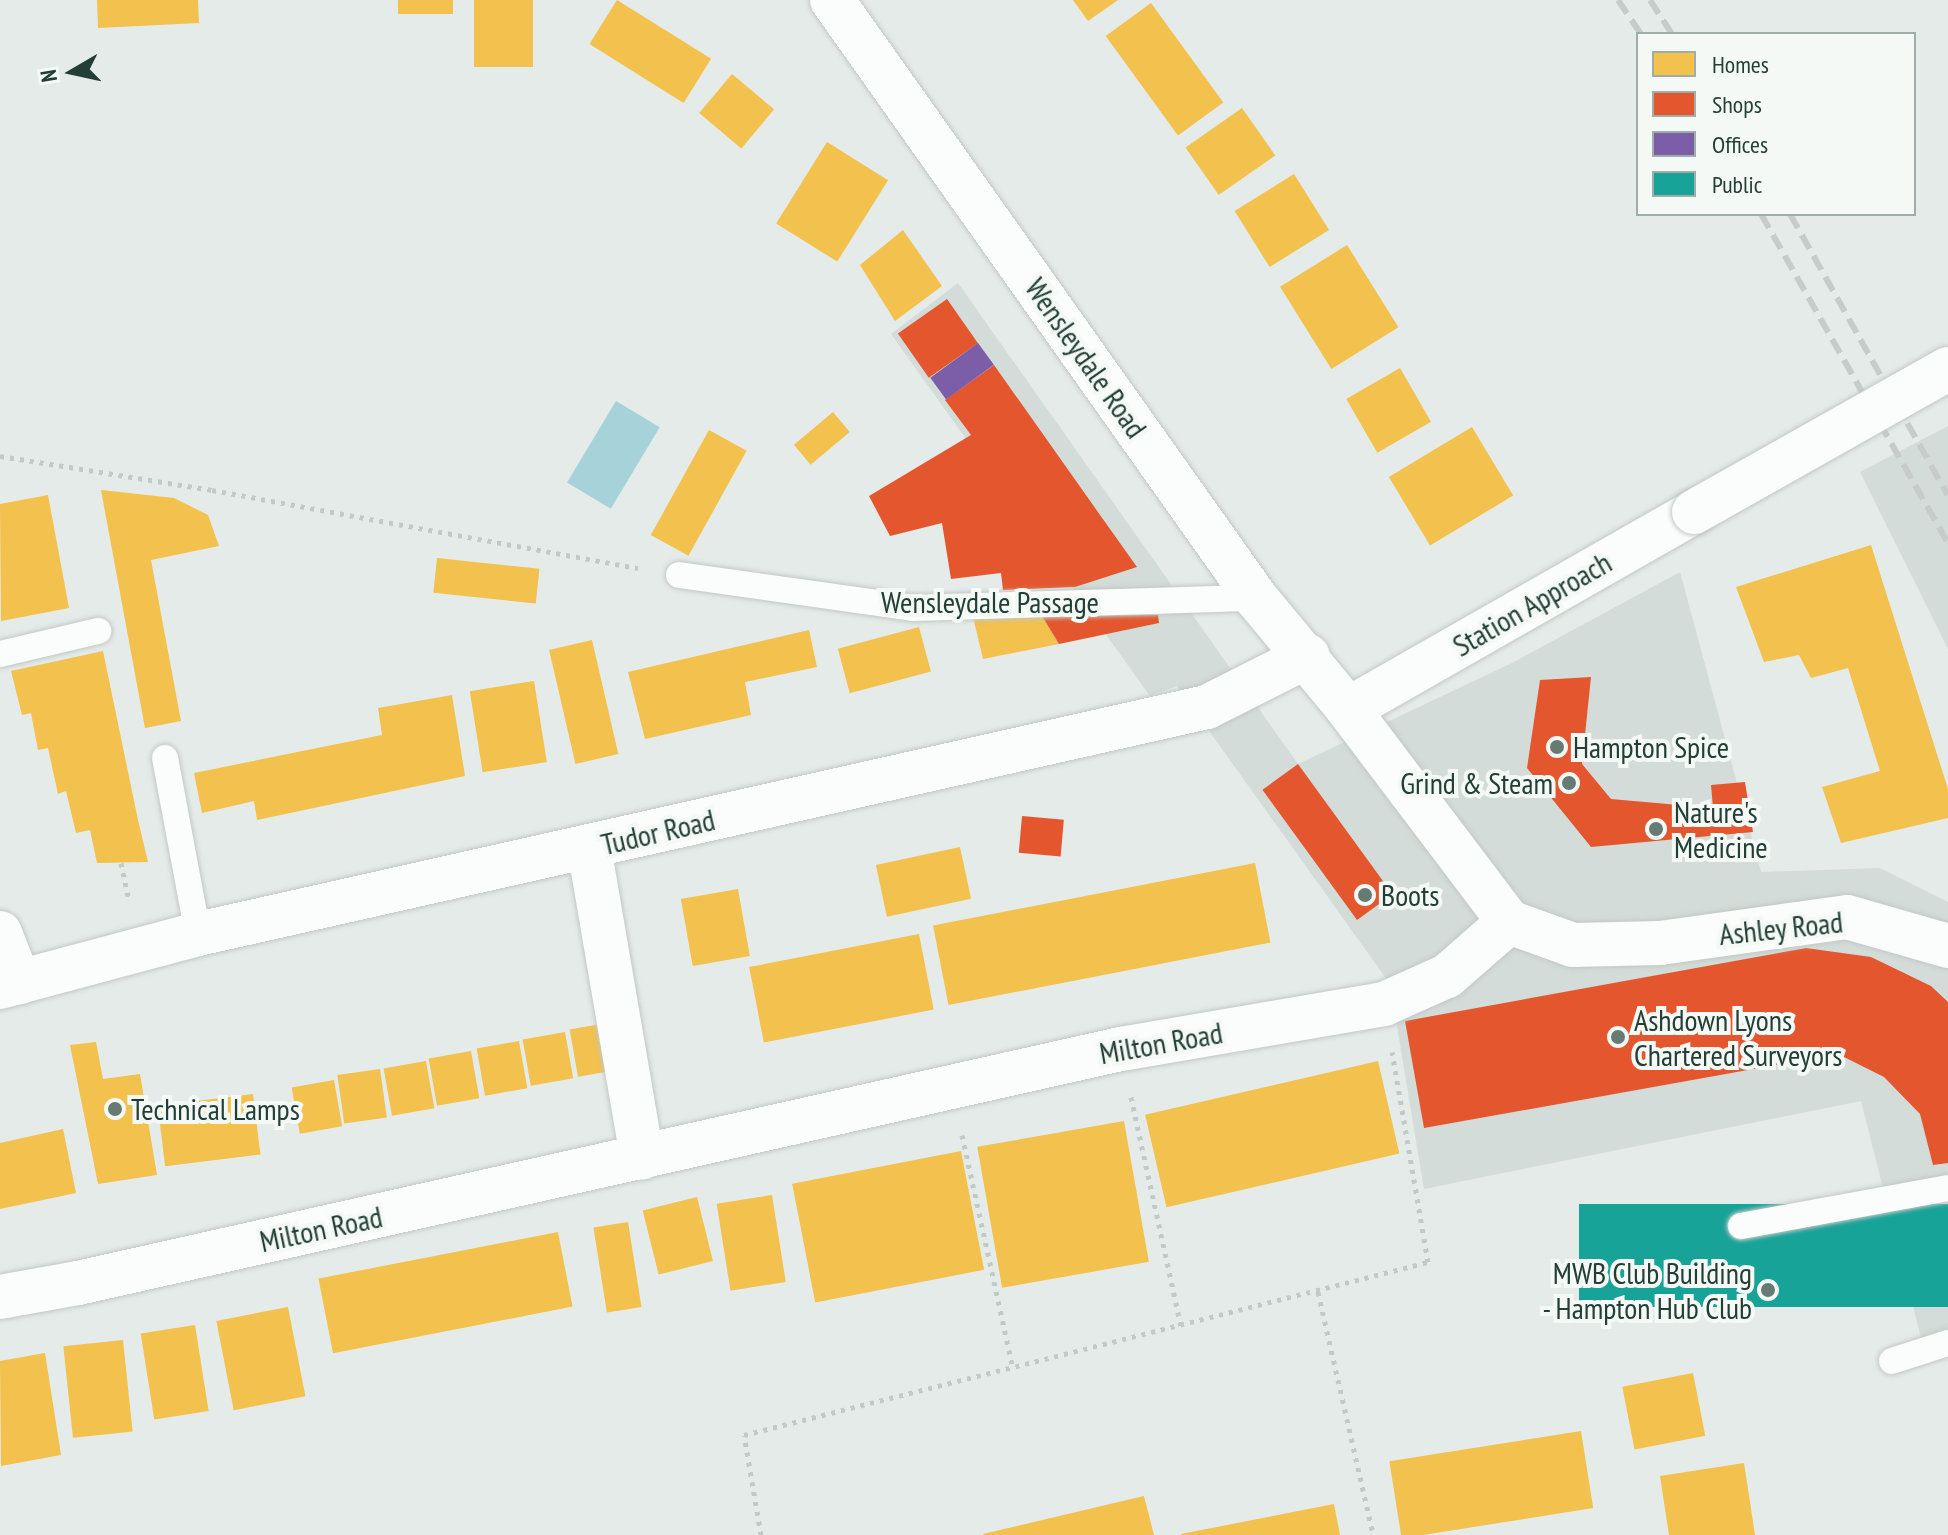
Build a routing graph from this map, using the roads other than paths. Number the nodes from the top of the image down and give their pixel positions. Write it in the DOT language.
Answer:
graph roads {
  1 [pos="832,0"];
  2 [pos="1948,369"];
  3 [pos="679,575"];
  4 [pos="1256,598"];
  5 [pos="98,631"];
  6 [pos="0,654"];
  7 [pos="1308,656"];
  8 [pos="1348,709"];
  9 [pos="165,758"];
  10 [pos="589,847"];
  11 [pos="1509,922"];
  12 [pos="0,933"];
  13 [pos="198,934"];
  14 [pos="1948,946"];
  15 [pos="9,984"];
  16 [pos="642,1158"];
  17 [pos="1948,1188"];
  18 [pos="1741,1226"];
  19 [pos="0,1297"];
  20 [pos="1948,1343"];
  21 [pos="1892,1361"];
  1 -- 4 [label="street, Wensleydale Road"];
  2 -- 8 [label="street, Station Approach, bridge"];
  3 -- 4 [label="lane, Wensleydale Passage"];
  4 -- 7 [label="street, Wensleydale Road"];
  5 -- 6 [label="lane"];
  7 -- 8 [label="street, Wensleydale Road"];
  7 -- 10 [label="street, Tudor Road"];
  8 -- 11 [label="street"];
  9 -- 13 [label="lane"];
  10 -- 13 [label="street, Tudor Road"];
  10 -- 16 [label="street"];
  11 -- 14 [label="street, Ashley Road"];
  11 -- 16 [label="street, Milton Road"];
  12 -- 15 [label="street"];
  13 -- 15 [label="street, Tudor Road"];
  16 -- 19 [label="street, Milton Road"];
  17 -- 18 [label="lane"];
  20 -- 21 [label="lane"];
}
